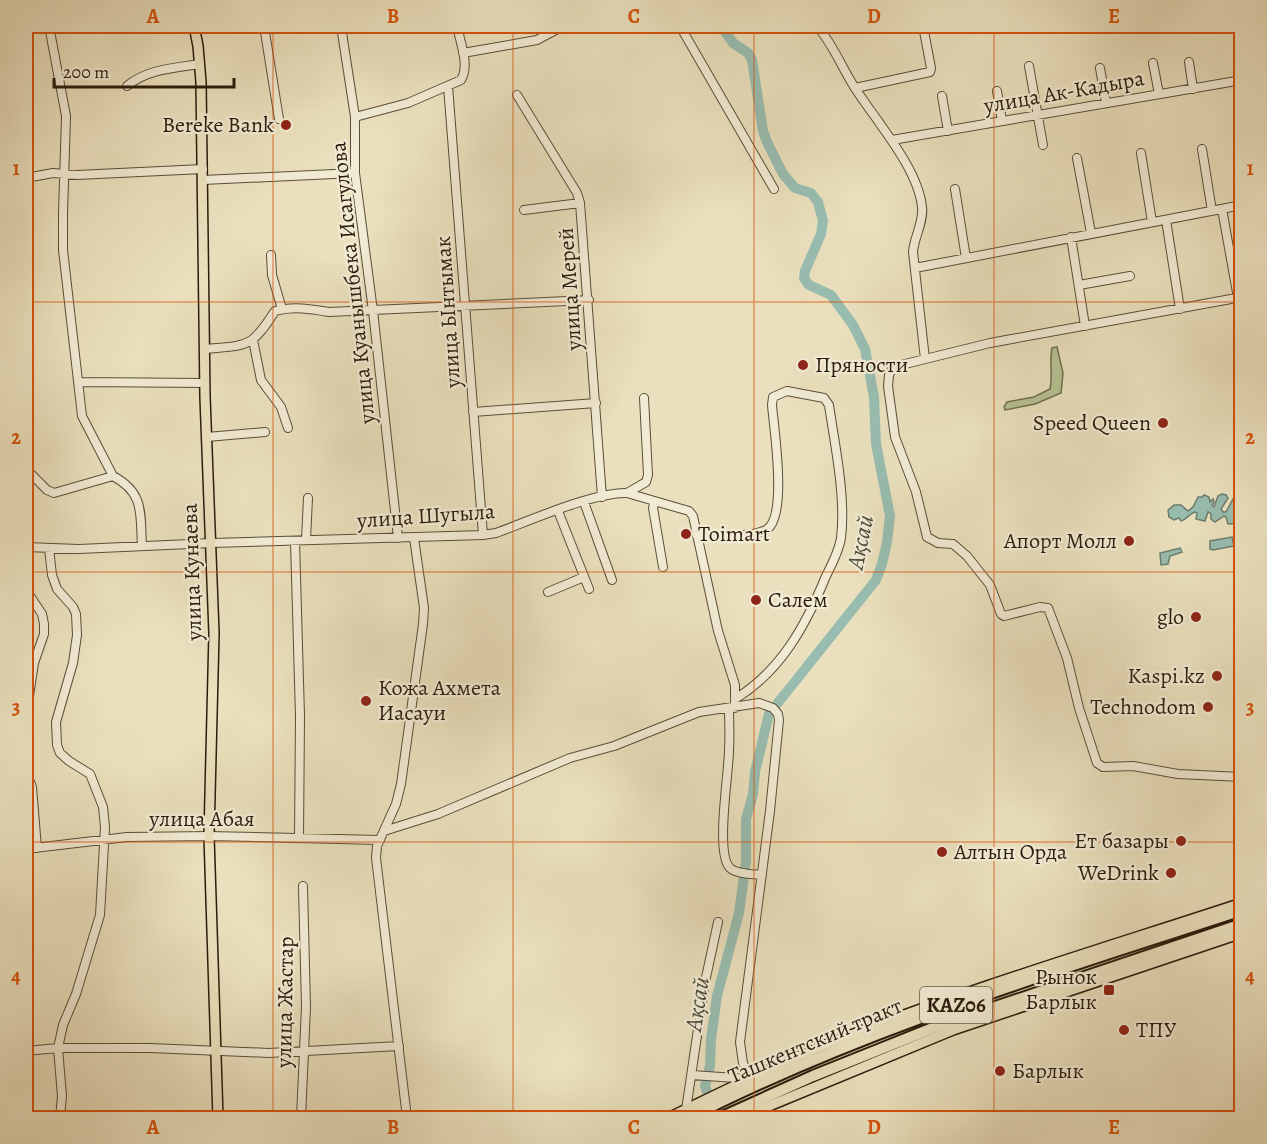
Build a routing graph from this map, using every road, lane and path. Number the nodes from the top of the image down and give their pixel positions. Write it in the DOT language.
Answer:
graph roads {
  1 [pos="48,26"];
  2 [pos="194,26"];
  3 [pos="264,26"];
  4 [pos="341,26"];
  5 [pos="456,26"];
  6 [pos="562,26"];
  7 [pos="680,26"];
  8 [pos="817,26"];
  9 [pos="922,26"];
  10 [pos="463,53"];
  11 [pos="1189,62"];
  12 [pos="1153,63"];
  13 [pos="200,64"];
  14 [pos="1029,66"];
  15 [pos="1100,68"];
  16 [pos="1242,80"];
  17 [pos="128,86"];
  18 [pos="448,86"];
  19 [pos="855,88"];
  20 [pos="1193,88"];
  21 [pos="997,91"];
  22 [pos="1159,94"];
  23 [pos="517,95"];
  24 [pos="942,96"];
  25 [pos="1106,104"];
  26 [pos="1038,115"];
  27 [pos="355,117"];
  28 [pos="279,119"];
  29 [pos="1002,121"];
  30 [pos="948,130"];
  31 [pos="892,140"];
  32 [pos="1043,145"];
  33 [pos="1202,149"];
  34 [pos="1141,153"];
  35 [pos="1077,158"];
  36 [pos="203,169"];
  37 [pos="356,173"];
  38 [pos="65,174"];
  39 [pos="26,178"];
  40 [pos="203,180"];
  41 [pos="774,189"];
  42 [pos="955,189"];
  43 [pos="580,203"];
  44 [pos="1242,205"];
  45 [pos="1222,209"];
  46 [pos="524,210"];
  47 [pos="1212,211"];
  48 [pos="1166,220"];
  49 [pos="1152,222"];
  50 [pos="1091,233"];
  51 [pos="1071,237"];
  52 [pos="271,255"];
  53 [pos="966,258"];
  54 [pos="915,268"];
  55 [pos="1130,276"];
  56 [pos="1079,285"];
  57 [pos="1240,298"];
  58 [pos="589,300"];
  59 [pos="465,306"];
  60 [pos="282,309"];
  61 [pos="1180,309"];
  62 [pos="373,311"];
  63 [pos="1085,326"];
  64 [pos="253,340"];
  65 [pos="205,349"];
  66 [pos="925,359"];
  67 [pos="80,382"];
  68 [pos="205,383"];
  69 [pos="644,398"];
  70 [pos="596,403"];
  71 [pos="473,412"];
  72 [pos="288,428"];
  73 [pos="265,432"];
  74 [pos="207,437"];
  75 [pos="26,469"];
  76 [pos="113,476"];
  77 [pos="627,493"];
  78 [pos="602,497"];
  79 [pos="308,498"];
  80 [pos="655,501"];
  81 [pos="584,502"];
  82 [pos="558,511"];
  83 [pos="483,535"];
  84 [pos="697,536"];
  85 [pos="398,538"];
  86 [pos="414,538"];
  87 [pos="295,540"];
  88 [pos="306,540"];
  89 [pos="212,543"];
  90 [pos="142,546"];
  91 [pos="26,547"];
  92 [pos="49,549"];
  93 [pos="663,567"];
  94 [pos="584,577"];
  95 [pos="612,580"];
  96 [pos="589,589"];
  97 [pos="26,590"];
  98 [pos="548,592"];
  99 [pos="733,705"];
  100 [pos="26,716"];
  101 [pos="26,772"];
  102 [pos="1242,777"];
  103 [pos="384,831"];
  104 [pos="209,836"];
  105 [pos="299,838"];
  106 [pos="105,839"];
  107 [pos="380,840"];
  108 [pos="37,848"];
  109 [pos="26,849"];
  110 [pos="762,875"];
  111 [pos="303,886"];
  112 [pos="1242,903"];
  113 [pos="1242,910"];
  114 [pos="718,922"];
  115 [pos="1242,924"];
  116 [pos="1242,933"];
  117 [pos="399,1046"];
  118 [pos="58,1048"];
  119 [pos="215,1050"];
  120 [pos="26,1051"];
  121 [pos="304,1052"];
  122 [pos="692,1075"];
  123 [pos="750,1079"];
  124 [pos="765,1108"];
  125 [pos="692,1112"];
  126 [pos="60,1119"];
  127 [pos="218,1119"];
  128 [pos="301,1119"];
  129 [pos="407,1119"];
  130 [pos="668,1119"];
  131 [pos="720,1119"];
  132 [pos="740,1119"];
  133 [pos="770,1119"];
  1 -- 38 [label="street"];
  2 -- 13 [label="main road, улица Кунаева"];
  3 -- 28 [label="street"];
  4 -- 27 [label="street, улица Куанышбека Исагулова"];
  5 -- 10 [label="street"];
  6 -- 10 [label="street"];
  7 -- 41 [label="street"];
  8 -- 19 [label="street"];
  9 -- 19 [label="street"];
  10 -- 18 [label="street"];
  11 -- 20 [label="street"];
  12 -- 22 [label="street"];
  13 -- 17 [label="street"];
  13 -- 36 [label="main road, улица Кунаева"];
  14 -- 26 [label="street"];
  15 -- 25 [label="street"];
  16 -- 20 [label="street, улица Ак-Кадыра"];
  18 -- 27 [label="street"];
  18 -- 59 [label="street, улица Ынтымак"];
  19 -- 31 [label="street"];
  20 -- 22 [label="street, улица Ак-Кадыра"];
  21 -- 29 [label="street"];
  22 -- 25 [label="street, улица Ак-Кадыра"];
  23 -- 43 [label="street, улица Мерей"];
  24 -- 30 [label="street"];
  25 -- 26 [label="street, улица Ак-Кадыра"];
  26 -- 29 [label="street, улица Ак-Кадыра"];
  26 -- 32 [label="street"];
  27 -- 37 [label="street, улица Куанышбека Исагулова"];
  29 -- 30 [label="street, улица Ак-Кадыра"];
  30 -- 31 [label="street, улица Ак-Кадыра"];
  31 -- 54 [label="street"];
  33 -- 47 [label="street"];
  34 -- 49 [label="street"];
  35 -- 50 [label="street"];
  36 -- 38 [label="street"];
  36 -- 40 [label="main road, улица Кунаева"];
  37 -- 40 [label="street"];
  37 -- 62 [label="street, улица Куанышбека Исагулова"];
  38 -- 39 [label="street"];
  38 -- 67 [label="street"];
  40 -- 65 [label="main road, улица Кунаева"];
  42 -- 53 [label="street"];
  43 -- 46 [label="street"];
  43 -- 58 [label="street, улица Мерей"];
  44 -- 45 [label="street"];
  45 -- 47 [label="street"];
  45 -- 57 [label="street"];
  47 -- 48 [label="street"];
  48 -- 49 [label="street"];
  48 -- 61 [label="street"];
  49 -- 50 [label="street"];
  50 -- 51 [label="street"];
  51 -- 53 [label="street"];
  51 -- 56 [label="street"];
  52 -- 60 [label="street"];
  53 -- 54 [label="street"];
  54 -- 66 [label="street"];
  55 -- 56 [label="street"];
  56 -- 63 [label="street"];
  57 -- 61 [label="street"];
  58 -- 59 [label="street"];
  58 -- 70 [label="street, улица Мерей"];
  59 -- 62 [label="street"];
  59 -- 71 [label="street, улица Ынтымак"];
  60 -- 62 [label="street"];
  60 -- 64 [label="street"];
  61 -- 63 [label="street"];
  62 -- 85 [label="street, улица Куанышбека Исагулова"];
  63 -- 66 [label="street"];
  64 -- 65 [label="street"];
  64 -- 72 [label="street"];
  65 -- 68 [label="main road, улица Кунаева"];
  66 -- 102 [label="street"];
  67 -- 68 [label="street"];
  67 -- 76 [label="street"];
  68 -- 74 [label="main road, улица Кунаева"];
  69 -- 77 [label="street"];
  70 -- 71 [label="street"];
  70 -- 78 [label="street, улица Мерей"];
  71 -- 83 [label="street, улица Ынтымак"];
  73 -- 74 [label="street"];
  74 -- 89 [label="main road, улица Кунаева"];
  75 -- 76 [label="street"];
  76 -- 90 [label="street"];
  77 -- 78 [label="street, улица Шугыла"];
  77 -- 80 [label="street, улица Шугыла"];
  78 -- 81 [label="street, улица Шугыла"];
  79 -- 88 [label="street"];
  80 -- 84 [label="street, улица Шугыла"];
  80 -- 93 [label="street"];
  81 -- 82 [label="street, улица Шугыла"];
  81 -- 95 [label="street"];
  82 -- 83 [label="street, улица Шугыла"];
  82 -- 94 [label="street"];
  83 -- 86 [label="street, улица Шугыла"];
  84 -- 99 [label="street, улица Шугыла"];
  84 -- 99 [label="street"];
  85 -- 86 [label="street, улица Шугыла"];
  85 -- 88 [label="street, улица Шугыла"];
  86 -- 103 [label="street"];
  87 -- 88 [label="street, улица Шугыла"];
  87 -- 89 [label="street, улица Шугыла"];
  87 -- 105 [label="street"];
  89 -- 90 [label="street, улица Шугыла"];
  89 -- 104 [label="main road, улица Кунаева"];
  90 -- 92 [label="street, улица Шугыла"];
  91 -- 92 [label="street, улица Шугыла"];
  92 -- 106 [label="street"];
  94 -- 96 [label="street"];
  94 -- 98 [label="street"];
  97 -- 100 [label="street"];
  99 -- 103 [label="street"];
  99 -- 110 [label="street, улица Шугыла"];
  99 -- 110 [label="street"];
  101 -- 108 [label="street"];
  103 -- 107 [label="street"];
  104 -- 105 [label="street, улица Абая"];
  104 -- 106 [label="street, улица Абая"];
  104 -- 119 [label="main road, улица Кунаева"];
  105 -- 107 [label="street, улица Абая"];
  106 -- 108 [label="street, улица Абая"];
  106 -- 118 [label="street"];
  107 -- 117 [label="street"];
  108 -- 109 [label="street, улица Абая"];
  110 -- 123 [label="street"];
  111 -- 121 [label="street, улица Жастар"];
  112 -- 123 [label="main road"];
  113 -- 125 [label="highway, Ташкентский тракт / KАZ06"];
  114 -- 122 [label="street"];
  115 -- 131 [label="highway, KАZ06"];
  116 -- 124 [label="main road"];
  117 -- 121 [label="street"];
  117 -- 129 [label="street"];
  118 -- 119 [label="street"];
  118 -- 120 [label="street"];
  118 -- 126 [label="street"];
  119 -- 121 [label="street"];
  119 -- 127 [label="main road, улица Кунаева"];
  121 -- 128 [label="street, улица Жастар"];
  122 -- 123 [label="street"];
  122 -- 125 [label="street"];
  123 -- 125 [label="main road"];
  124 -- 132 [label="main road"];
  124 -- 133 [label="main road"];
  125 -- 130 [label="main road"];
}
